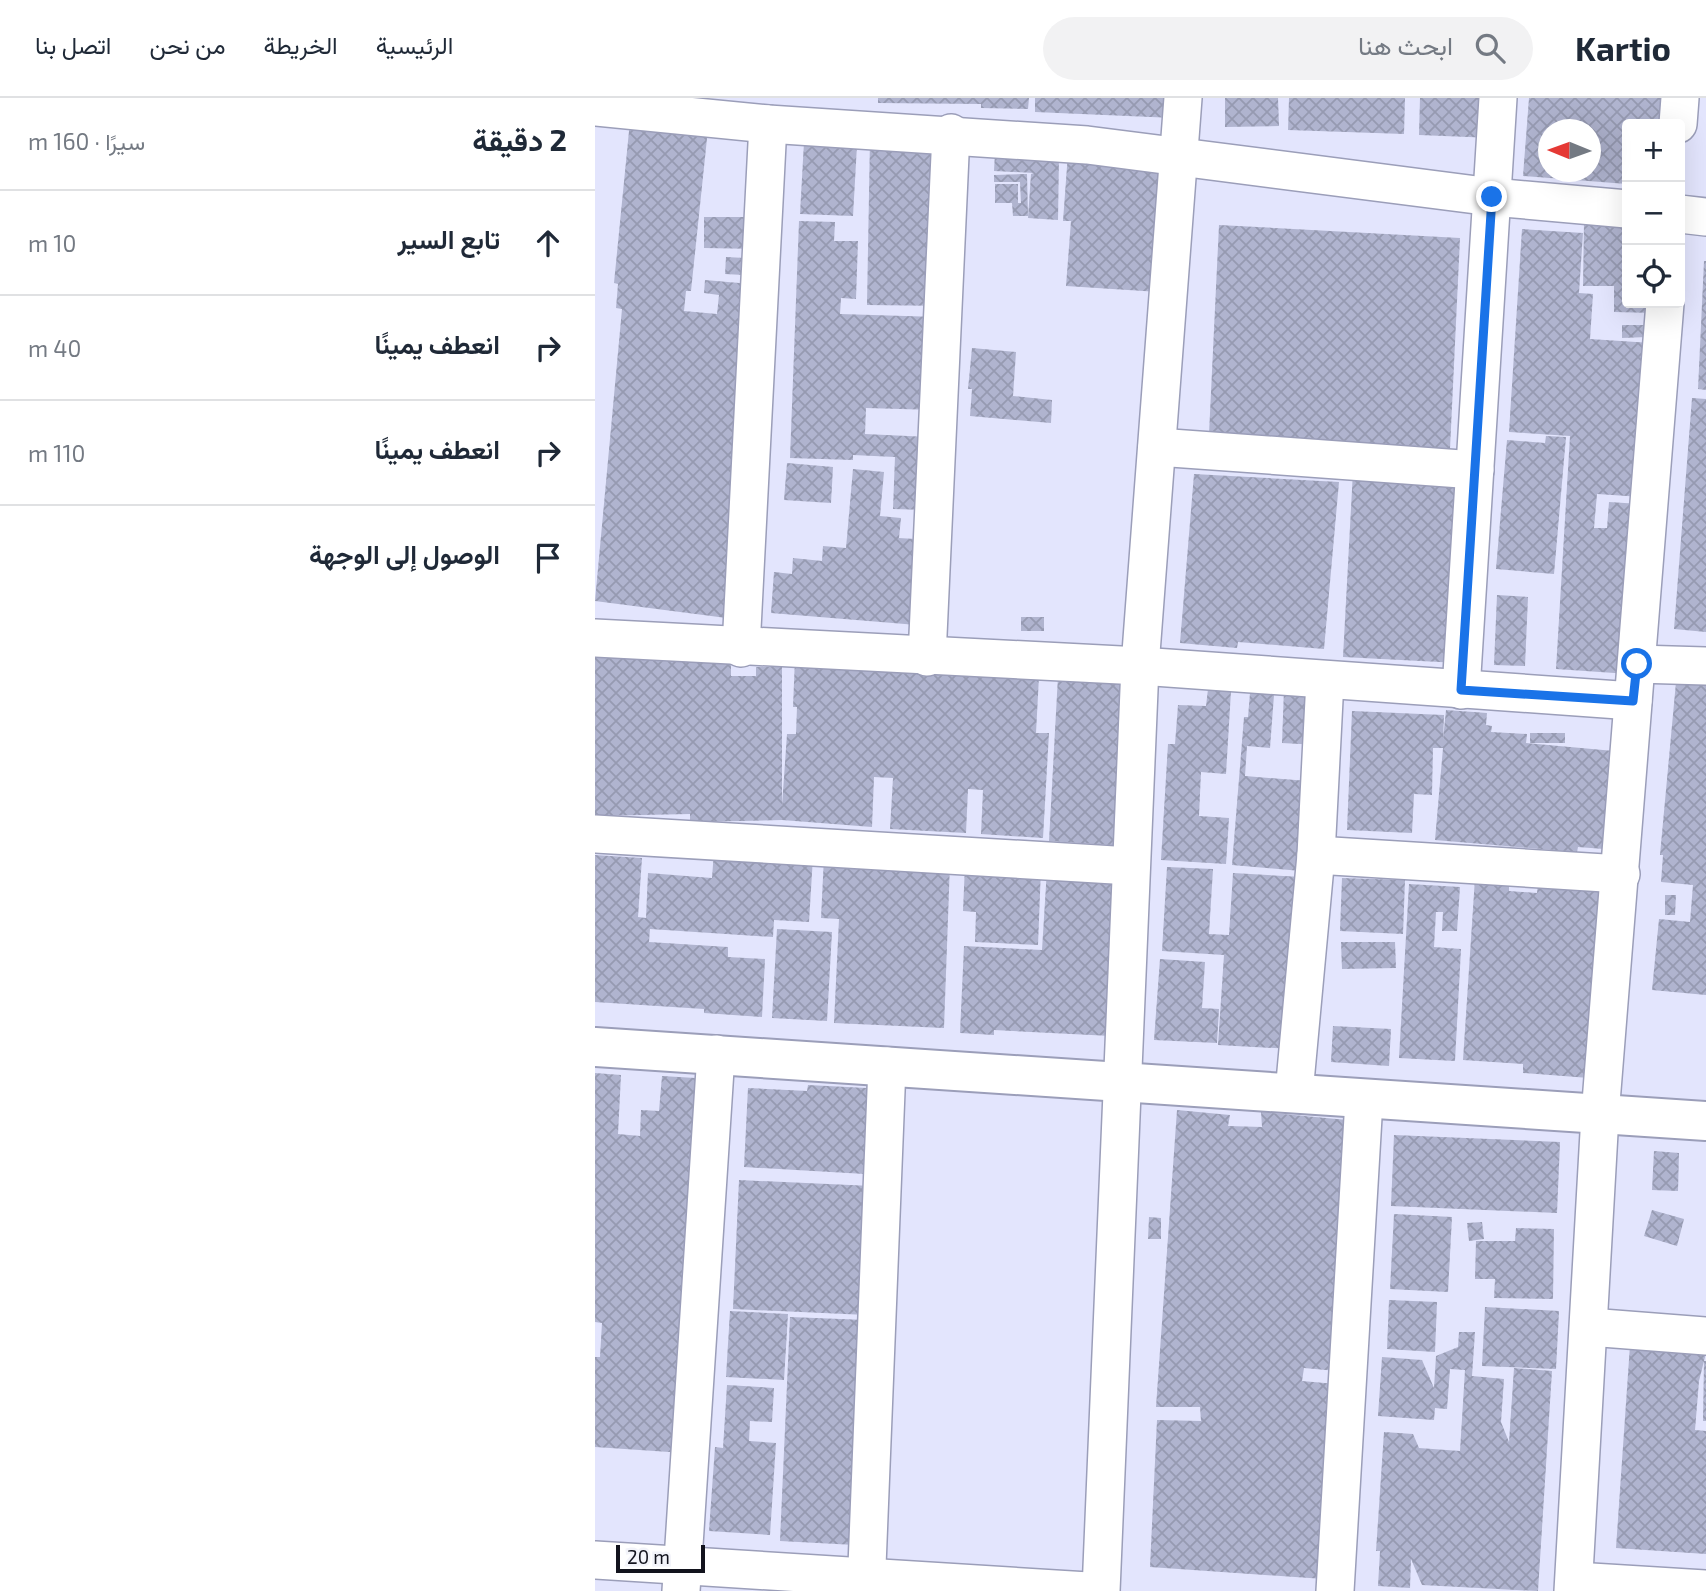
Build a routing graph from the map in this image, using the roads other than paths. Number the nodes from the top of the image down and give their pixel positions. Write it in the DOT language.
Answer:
graph roads {
  1 [pos="1183,98"];
  2 [pos="1498,98"];
  3 [pos="1680,98"];
  4 [pos="595,107"];
  5 [pos="1678,119"];
  6 [pos="768,124"];
  7 [pos="951,134"];
  8 [pos="1179,159"];
  9 [pos="1492,197"];
  10 [pos="1622,209"];
  11 [pos="1685,215"];
  12 [pos="1706,217"];
  13 [pos="1665,308"];
  14 [pos="1157,447"];
  15 [pos="1475,470"];
  16 [pos="595,638"];
  17 [pos="741,648"];
  18 [pos="927,657"];
  19 [pos="1637,664"];
  20 [pos="1140,666"];
  21 [pos="1706,666"];
  22 [pos="1325,680"];
  23 [pos="1461,690"];
  24 [pos="1633,701"];
  25 [pos="595,834"];
  26 [pos="1316,855"];
  27 [pos="1131,866"];
  28 [pos="1621,874"];
  29 [pos="595,1047"];
  30 [pos="716,1054"];
  31 [pos="887,1066"];
  32 [pos="1120,1084"];
  33 [pos="1294,1094"];
  34 [pos="1364,1100"];
  35 [pos="1601,1115"];
  36 [pos="1706,1121"];
  37 [pos="1589,1327"];
  38 [pos="1706,1336"];
  39 [pos="595,1560"];
  40 [pos="682,1579"];
  41 [pos="867,1584"];
  42 [pos="1574,1586"];
  43 [pos="1706,1589"];
  44 [pos="1087,1591"];
  45 [pos="1101,1591"];
  46 [pos="1335,1591"];
  1 -- 8 [label="street"];
  2 -- 9 [label="street"];
  3 -- 5 [label="street"];
  4 -- 6 [label="street"];
  6 -- 7 [label="street"];
  6 -- 17 [label="street"];
  7 -- 8 [label="street"];
  7 -- 18 [label="street"];
  8 -- 9 [label="street"];
  8 -- 14 [label="street"];
  9 -- 10 [label="street"];
  9 -- 15 [label="street"];
  11 -- 12 [label="street"];
  13 -- 19 [label="street"];
  14 -- 15 [label="street"];
  14 -- 20 [label="street"];
  15 -- 23 [label="street"];
  16 -- 17 [label="street"];
  17 -- 18 [label="street"];
  18 -- 20 [label="street"];
  19 -- 21 [label="street"];
  19 -- 24 [label="street"];
  20 -- 22 [label="street"];
  20 -- 27 [label="street"];
  22 -- 23 [label="street"];
  22 -- 26 [label="street"];
  23 -- 24 [label="street"];
  24 -- 28 [label="street"];
  25 -- 27 [label="street"];
  26 -- 28 [label="street"];
  26 -- 33 [label="street"];
  27 -- 32 [label="street"];
  28 -- 35 [label="street"];
  29 -- 30 [label="street"];
  30 -- 31 [label="street"];
  30 -- 40 [label="street"];
  31 -- 32 [label="street"];
  31 -- 41 [label="street"];
  32 -- 33 [label="street"];
  32 -- 45 [label="street"];
  33 -- 34 [label="street"];
  34 -- 35 [label="street"];
  34 -- 46 [label="street"];
  35 -- 36 [label="street"];
  35 -- 37 [label="street"];
  37 -- 38 [label="street"];
  37 -- 42 [label="street"];
  39 -- 40 [label="street"];
  40 -- 41 [label="street"];
  41 -- 44 [label="street"];
  42 -- 43 [label="street"];
}
